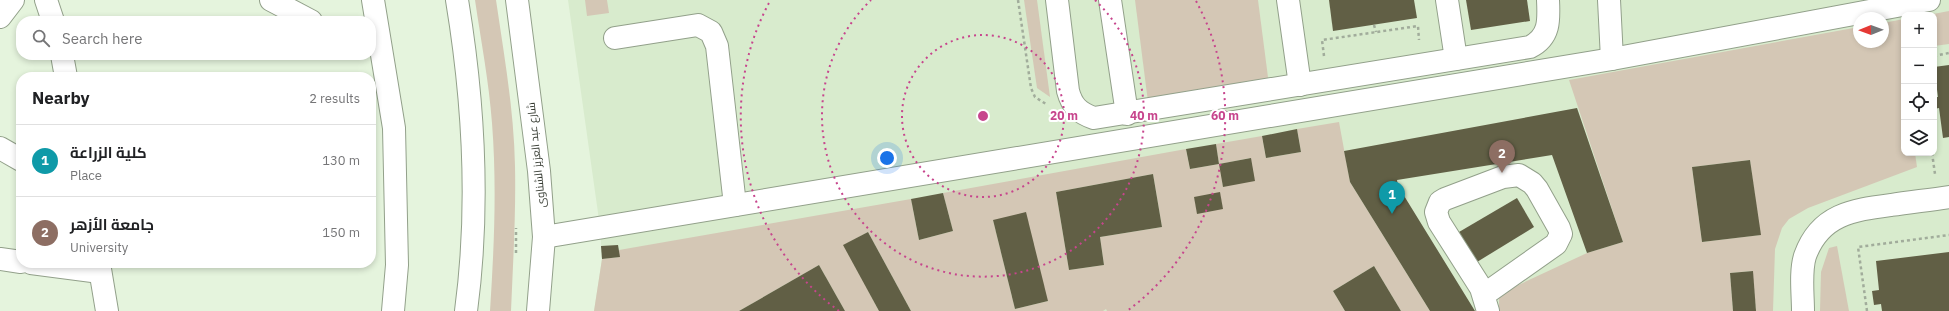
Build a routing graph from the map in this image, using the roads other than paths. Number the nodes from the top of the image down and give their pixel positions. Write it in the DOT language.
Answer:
graph roads {
  1 [pos="13,0"];
  2 [pos="46,0"];
  3 [pos="271,0"];
  4 [pos="373,0"];
  5 [pos="457,0"];
  6 [pos="518,0"];
  7 [pos="1056,0"];
  8 [pos="1110,0"];
  9 [pos="1288,0"];
  10 [pos="1447,0"];
  11 [pos="1548,0"];
  12 [pos="1609,0"];
  13 [pos="1929,0"];
  14 [pos="51,16"];
  15 [pos="301,16"];
  16 [pos="374,16"];
  17 [pos="0,17"];
  18 [pos="615,38"];
  19 [pos="376,41"];
  20 [pos="377,55"];
  21 [pos="1456,59"];
  22 [pos="1612,59"];
  23 [pos="63,60"];
  24 [pos="65,72"];
  25 [pos="1300,85"];
  26 [pos="1127,114"];
  27 [pos="0,148"];
  28 [pos="16,157"];
  29 [pos="1949,197"];
  30 [pos="735,205"];
  31 [pos="544,237"];
  32 [pos="0,259"];
  33 [pos="16,261"];
  34 [pos="100,268"];
  35 [pos="1486,303"];
  36 [pos="107,311"];
  37 [pos="393,311"];
  38 [pos="466,311"];
  39 [pos="538,311"];
  40 [pos="1803,311"];
  1 -- 17 [label="street"];
  2 -- 14 [label="street"];
  3 -- 15 [label="street"];
  4 -- 16 [label="street"];
  5 -- 38 [label="street"];
  6 -- 31 [label="street, شارع عبد العزيز الشناوى"];
  7 -- 26 [label="street"];
  8 -- 26 [label="street"];
  9 -- 25 [label="street"];
  10 -- 21 [label="street"];
  11 -- 21 [label="street"];
  12 -- 22 [label="street"];
  13 -- 22 [label="street"];
  18 -- 30 [label="street"];
  19 -- 20 [label="street"];
  20 -- 37 [label="street"];
  21 -- 25 [label="street"];
  22 -- 30 [label="street"];
  23 -- 24 [label="street"];
  25 -- 26 [label="street"];
  27 -- 28 [label="street"];
  29 -- 40 [label="street"];
  30 -- 31 [label="street"];
  31 -- 39 [label="street, شارع عبد العزيز الشناوى"];
  32 -- 33 [label="street"];
  34 -- 36 [label="street"];
  35 -- 35 [label="street"];
}
